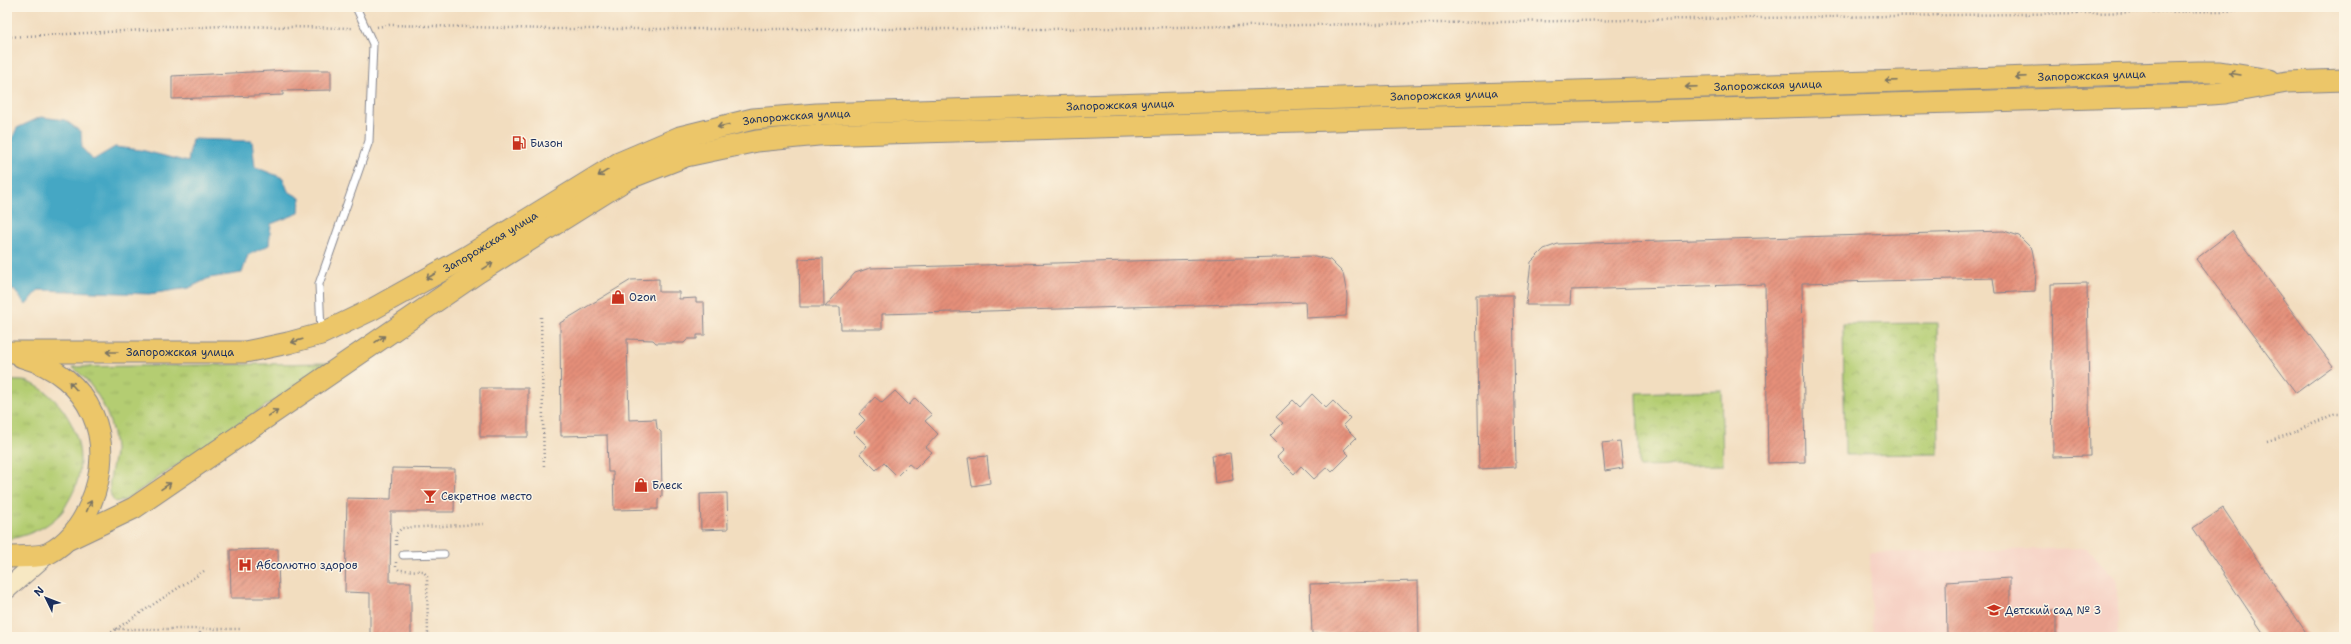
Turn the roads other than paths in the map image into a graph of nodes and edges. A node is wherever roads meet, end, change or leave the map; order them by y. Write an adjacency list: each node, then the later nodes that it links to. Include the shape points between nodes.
1 (356, 7): 4 (lane, via 368,28 373,44 369,141 319,284)
2 (2344, 80): 3 (main road, Запорожская улица)
3 (2287, 82): 4 (main road, Запорожская улица, one-way to 4, via 2220,72 2198,72 825,114 753,119 680,136 619,163 468,256 372,310); 6 (main road, Запорожская улица, one-way to 3, via 134,508 477,273 627,179 686,156 758,141 818,135 2196,95 2225,93)
4 (321, 334): 5 (main road, Запорожская улица, one-way to 5, via 245,352)
5 (7, 353): 6 (main road, one-way to 5, via 87,512 98,486 101,463 100,433 92,410 72,383 42,363)
6 (69, 539): 7 (main road)
7 (48, 553): 10 (main road); 11 (main road)
8 (444, 554): 9 (lane)
9 (403, 555)
10 (7, 557)
11 (7, 589)

